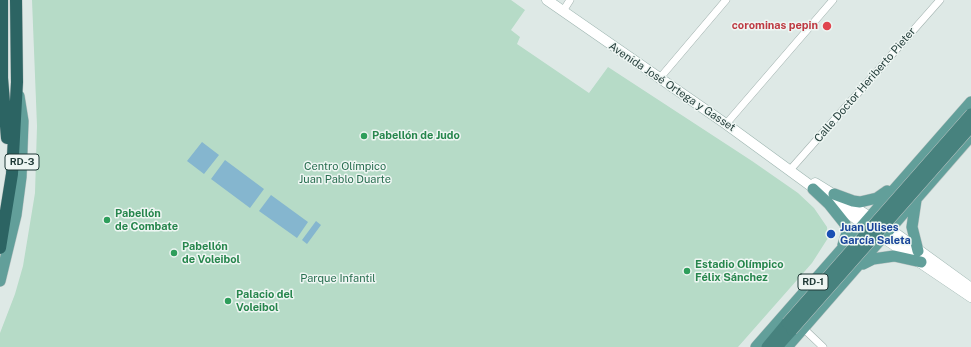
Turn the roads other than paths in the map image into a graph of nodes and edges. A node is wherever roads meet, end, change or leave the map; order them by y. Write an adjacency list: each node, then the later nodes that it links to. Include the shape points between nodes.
1 (2, 0): 9 (highway, RD-3)
2 (16, 0): 12 (highway, RD-3)
3 (547, 0): 8 (main road, Avenida José Ortega y Gasset)
4 (570, 0): 8 (street)
5 (725, 0): 11 (street)
6 (833, 0): 16 (street)
7 (940, 0): 20 (street, Calle Doctor Heriberto Pieter)
8 (563, 12): 11 (main road, Avenida José Ortega y Gasset)
9 (0, 31): 10 (highway, RD-3)
10 (2, 78): 13 (main road, RD-3); 26 (highway, RD-3, via 7,140)
11 (659, 79): 16 (main road, Avenida José Ortega y Gasset)
12 (17, 82): 29 (highway, RD-3, via 12,174); 35 (main road, RD-3, via 23,121 22,176 16,215)
13 (0, 100)
14 (971, 102): 19 (main road, RD-1)
15 (971, 114): 39 (highway, RD-1, bridge)
16 (726, 124): 20 (main road, Avenida José Ortega y Gasset)
17 (971, 127): 39 (highway, RD-1, bridge)
18 (971, 136): 22 (main road, RD-1)
19 (916, 164): 21 (main road, RD-1); 22 (main road, via 914,172 890,201 889,206 892,210 900,211 926,182)
20 (793, 172): 23 (main road, Avenida José Ortega y Gasset); 24 (main road, Avenida José Ortega y Gasset)
21 (908, 174): 24 (main road, via 877,198 869,201 853,201); 27 (main road, RD-1)
22 (934, 178): 25 (main road, RD-1)
23 (814, 189): 27 (main road, Avenida José Ortega y Gasset); 31 (main road, via 845,224 847,233)
24 (834, 194): 27 (main road, Avenida José Ortega y Gasset)
25 (916, 198): 28 (main road, RD-1); 30 (main road, via 912,227)
26 (0, 214)
27 (866, 220): 28 (main road, Avenida José Ortega y Gasset); 31 (main road, RD-1)
28 (887, 234): 30 (main road, Avenida José Ortega y Gasset); 32 (main road, Avenida José Ortega y Gasset); 33 (main road, RD-1)
29 (0, 248)
30 (918, 250): 36 (main road, Avenida José Ortega y Gasset)
31 (840, 251): 34 (main road, RD-1)
32 (921, 262): 33 (main road, via 885,256 866,261); 38 (main road, Avenida José Ortega y Gasset)
33 (851, 273): 37 (main road, RD-1)
34 (819, 275): 37 (main road, via 828,270 850,244 854,241 860,242 864,248 863,253 839,280); 40 (main road, RD-1)
35 (0, 281)
36 (971, 288)
37 (837, 289): 39 (main road, RD-1)
38 (971, 297)
39 (794, 327): 41 (highway, RD-1); 42 (highway, RD-1); 43 (main road, RD-1); 44 (street)
40 (756, 347)
41 (767, 347)
42 (777, 347)
43 (787, 347)
44 (823, 347)

